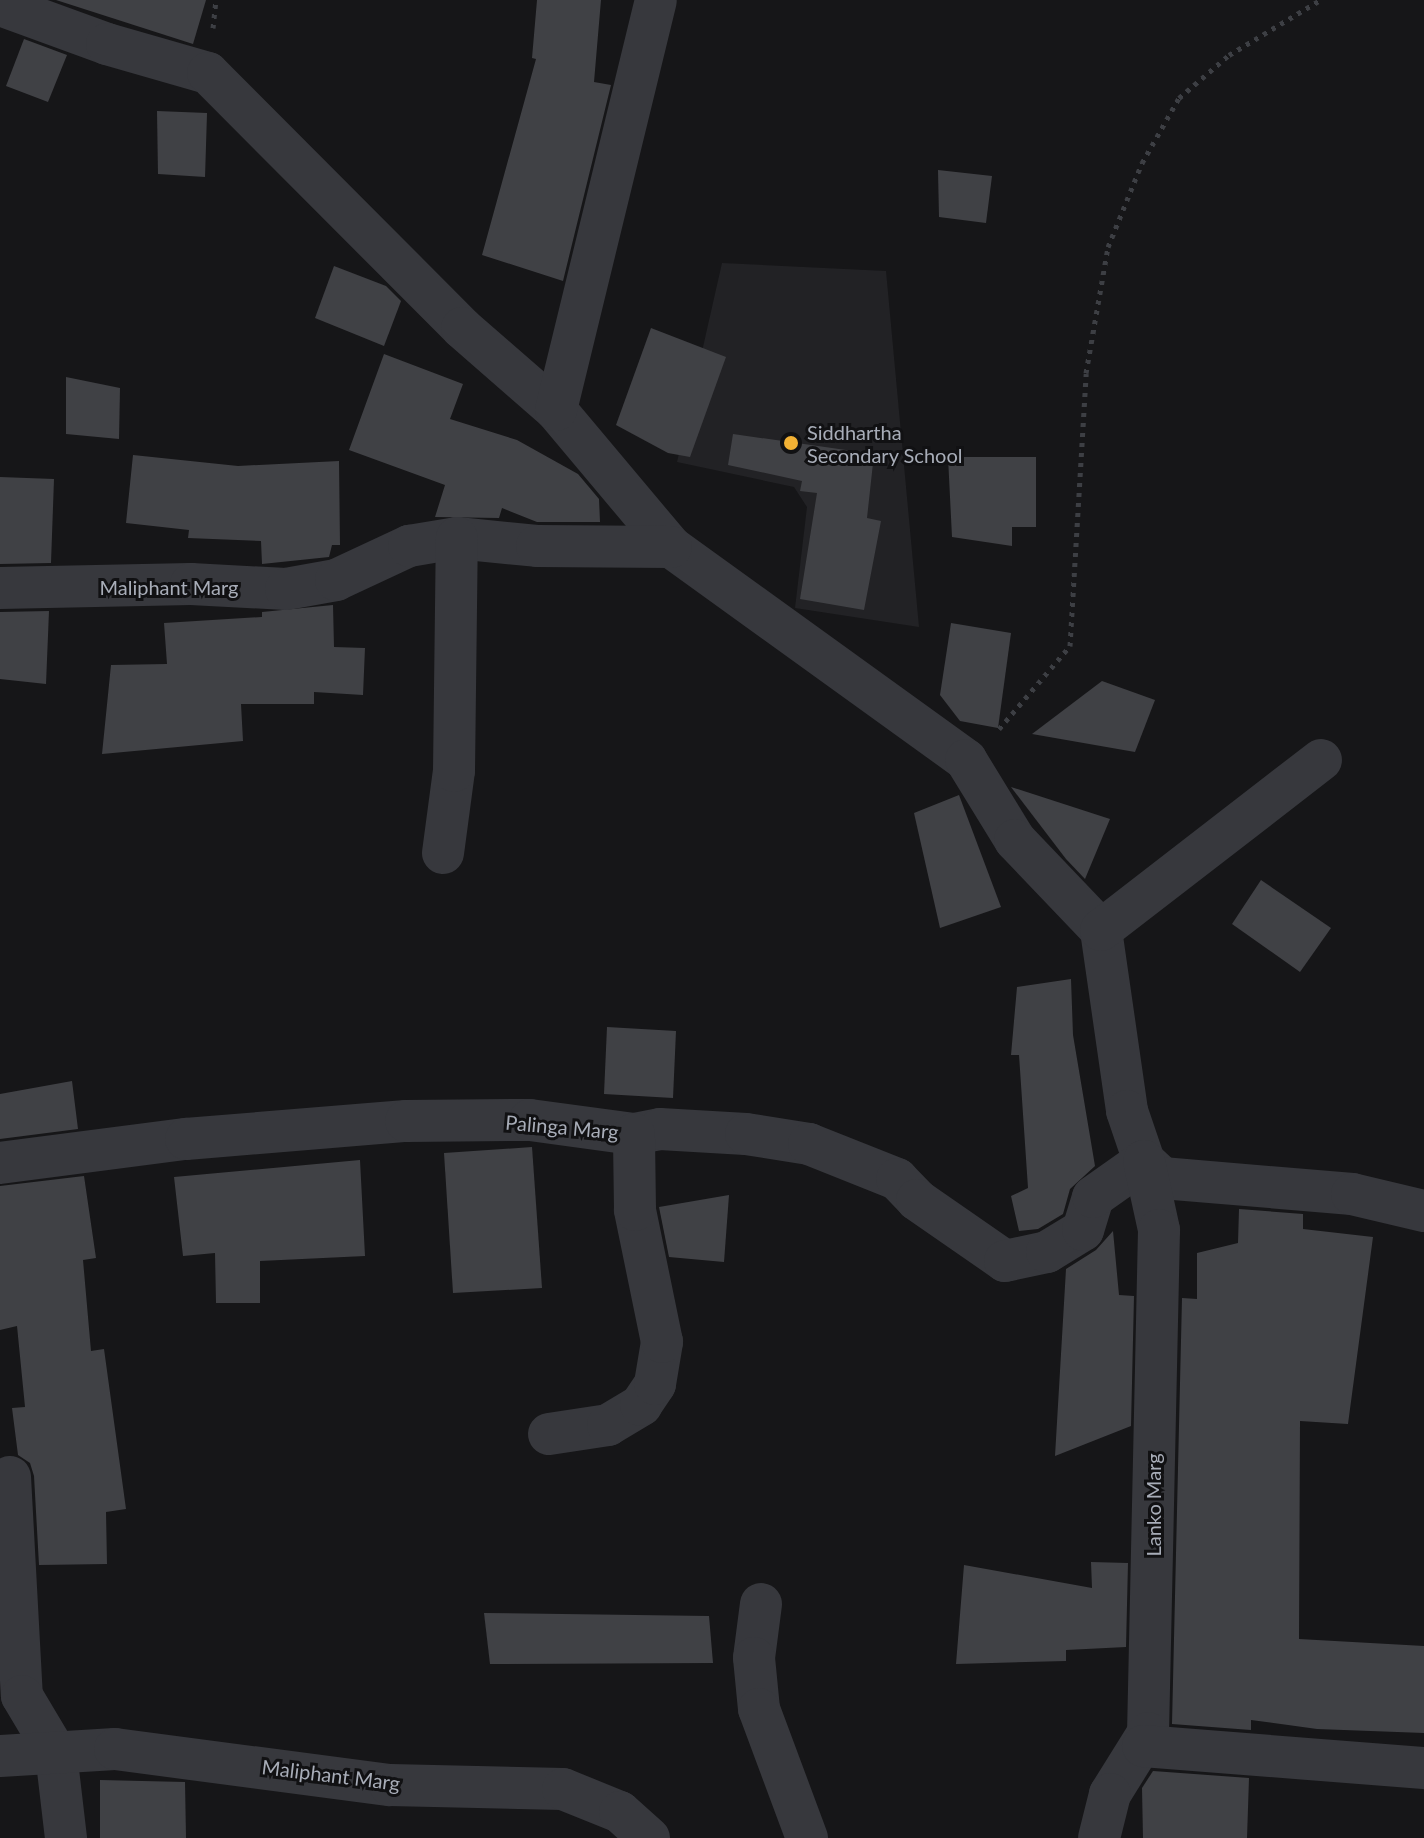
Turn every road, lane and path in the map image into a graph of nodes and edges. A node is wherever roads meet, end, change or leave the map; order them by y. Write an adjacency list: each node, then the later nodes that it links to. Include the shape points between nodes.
1 (1320, 0): 8 (path, via 1229,55 1179,98 1142,163 1108,247 1086,373 1070,646 1023,706)
2 (656, 1): 4 (street)
3 (0, 5): 4 (street, via 208,73 462,328)
4 (556, 410): 6 (street)
5 (457, 538): 6 (street, Maliphant Marg, via 537,546); 7 (street, Maliphant Marg, via 409,546 336,580 286,589 191,584); 10 (street, via 454,771)
6 (671, 547): 8 (street)
7 (0, 588)
8 (966, 760): 11 (street, via 1015,840)
9 (1321, 760): 11 (street)
10 (443, 853)
11 (1101, 930): 13 (street, Lanko Marg, via 1127,1111)
12 (634, 1134): 13 (street, Palinga Marg, via 660,1129 809,1144 897,1179 917,1200 1005,1261 1047,1252 1083,1230 1093,1197); 14 (street, Palinga Marg, via 530,1120 406,1121 186,1139); 16 (street, via 635,1210 662,1342 655,1384 641,1405 608,1425)
13 (1144, 1161): 15 (street, via 1162,1178 1352,1194); 19 (street, Lanko Marg, via 1159,1230 1148,1733)
14 (0, 1163)
15 (1424, 1211)
16 (549, 1434)
17 (10, 1477): 20 (street, via 22,1696)
18 (761, 1604): 25 (street, via 754,1658 759,1709)
19 (1143, 1746): 22 (street); 26 (street, Lanko Marg, via 1110,1794)
20 (56, 1753): 21 (street, Maliphant Marg); 23 (street); 24 (street, Maliphant Marg, via 115,1749 390,1785 563,1789 620,1812)
21 (0, 1756)
22 (1424, 1768)
23 (66, 1838)
24 (649, 1838)
25 (807, 1838)
26 (1099, 1838)

